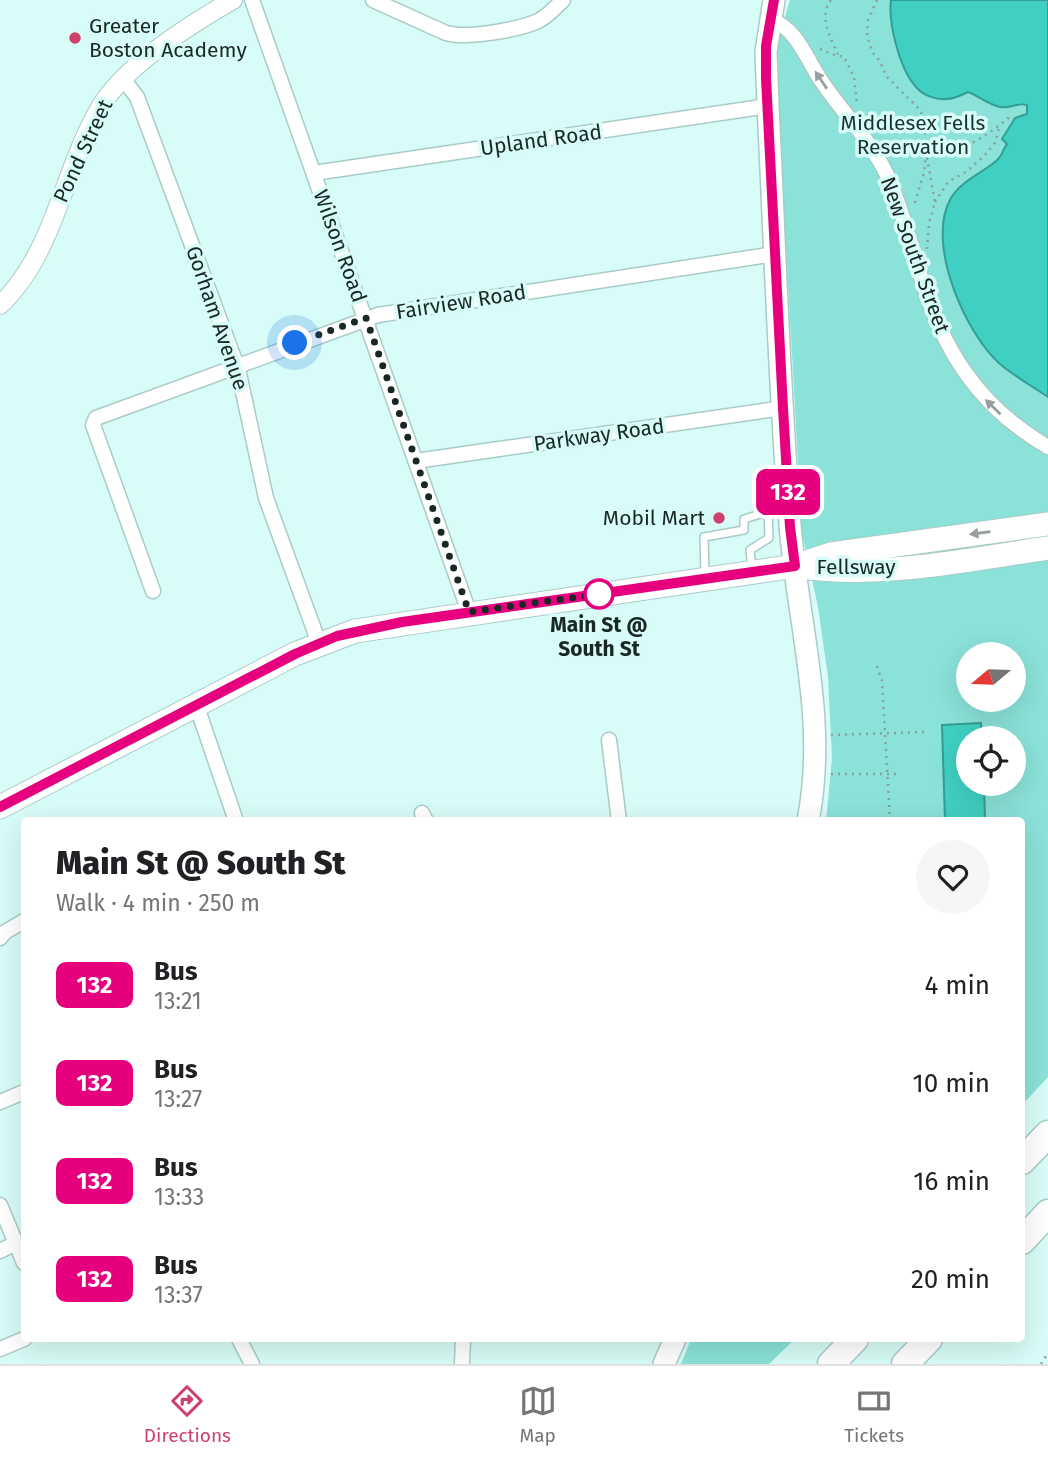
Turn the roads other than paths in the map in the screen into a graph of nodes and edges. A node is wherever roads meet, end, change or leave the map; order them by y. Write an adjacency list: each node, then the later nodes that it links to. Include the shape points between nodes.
1 (233, 0): 6 (street, Pond Street, via 180,33)
2 (252, 0): 8 (street, Wilson Road)
3 (373, 0): 4 (street, via 446,33 463,35 534,23)
4 (563, 0)
5 (772, 10): 7 (main road, via 766,58); 14 (street, New South Street, one-way to 5, via 1018,429 989,403 958,364 935,317 900,207 876,153)
6 (123, 79): 10 (street, Pond Street, via 92,122 27,271); 12 (street, Gorham Avenue, via 137,97)
7 (768, 106): 8 (street, Upland Road); 9 (main road)
8 (314, 173): 11 (street, Wilson Road)
9 (775, 254): 11 (street, Fairview Road); 13 (main road)
10 (0, 305)
11 (366, 318): 12 (street, Fairview Road); 15 (street, Wilson Road)
12 (237, 365): 22 (street, Fairview Road, via 93,420); 24 (street, Gorham Avenue, via 266,498)
13 (783, 408): 15 (street, Parkway Road); 16 (main road)
14 (1048, 447)
15 (416, 461): 23 (street, Wilson Road)
16 (778, 509): 19 (main road); 20 (lane, via 769,538 750,550); 21 (lane, via 744,519 744,530 704,537)
17 (1048, 524): 19 (main road, Fellsway, one-way to 19, via 831,554)
18 (1048, 548): 19 (main road, Fellsway, via 840,572)
19 (795, 566): 20 (main road); 30 (main road, via 813,692 814,765)
20 (752, 572): 21 (main road)
21 (705, 579): 23 (main road)
22 (153, 591)
23 (469, 612): 24 (main road, via 367,628)
24 (319, 643): 25 (main road)
25 (197, 704): 27 (main road); 28 (street)
26 (609, 740): 29 (street)
27 (0, 807)
28 (235, 817)
29 (619, 817)
30 (808, 817)
31 (21, 923): 32 (street)
32 (0, 938)
33 (21, 1093): 34 (street)
34 (0, 1102)
35 (1048, 1134): 36 (highway)
36 (1025, 1158)
37 (0, 1205): 40 (street)
38 (1048, 1213): 39 (highway)
39 (1025, 1238)
40 (16, 1243): 41 (street); 42 (street)
41 (0, 1251)
42 (21, 1254)
43 (21, 1340): 49 (street)
44 (241, 1342): 50 (street)
45 (463, 1342): 51 (street)
46 (674, 1342): 52 (main road)
47 (852, 1342): 53 (highway)
48 (926, 1342): 54 (highway)
49 (0, 1349)
50 (252, 1364)
51 (462, 1364)
52 (664, 1364)
53 (831, 1364)
54 (905, 1364)

